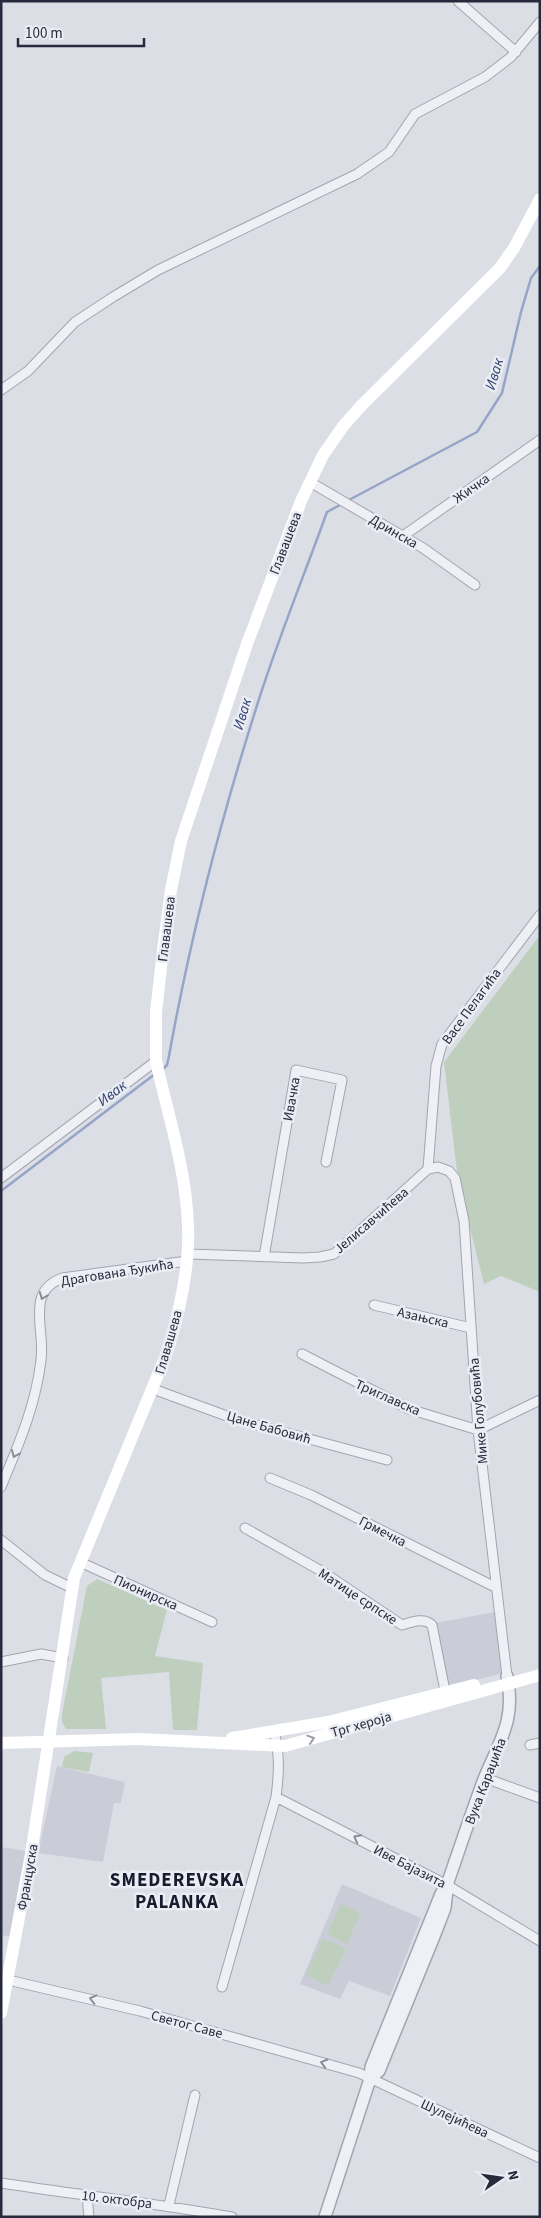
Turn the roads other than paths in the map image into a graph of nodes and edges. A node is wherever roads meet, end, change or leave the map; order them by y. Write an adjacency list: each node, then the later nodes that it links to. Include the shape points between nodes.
1 (458, 1): 3 (street)
2 (540, 22): 3 (street)
3 (516, 52): 5 (street, via 485,77 414,114 389,152 357,174 158,270 113,297 75,322 28,371)
4 (540, 199): 7 (main road, Главашева, via 500,268 362,405 331,442)
5 (1, 390)
6 (540, 440): 8 (street, Жичка)
7 (310, 482): 8 (street, Дринска); 11 (main road, Главашева, via 247,644 181,841 162,950 156,1012)
8 (403, 536): 9 (street, Дринска)
9 (474, 585)
10 (540, 915): 13 (street, Васе Пелагића, via 442,1044 436,1066)
11 (157, 1064): 14 (street); 16 (main road, Главашева, via 184,1184)
12 (326, 1162): 15 (street, Ивачка, via 342,1080 296,1070)
13 (428, 1169): 15 (street, Јелисавчићева, via 334,1254 320,1258); 18 (street, Мике Голубовића, via 438,1167 449,1171 455,1178 464,1222)
14 (1, 1178)
15 (264, 1257): 16 (street, Јелисавчићева)
16 (187, 1258): 20 (main road, Главашева, via 172,1335); 25 (street, Драгована Ђукића, one-way to 25, via 62,1278 49,1285 41,1299 42,1350 36,1393)
17 (374, 1305): 18 (street, Азањска)
18 (471, 1328): 22 (street, Мике Голубовића)
19 (302, 1354): 22 (street, Триглавска, via 409,1410)
20 (153, 1390): 23 (street, Цане Бабовић, via 258,1425); 28 (main road, Главашева)
21 (540, 1400): 22 (street)
22 (478, 1430): 29 (street, Мике Голубовића)
23 (387, 1460)
24 (270, 1478): 29 (street, Грмечка, via 311,1495)
25 (1, 1488)
26 (245, 1528): 37 (street, Матице српске, via 323,1572 402,1625 421,1620 430,1622)
27 (1, 1540): 30 (street, via 45,1575)
28 (80, 1562): 30 (main road, Главашева); 31 (street, Пионирска)
29 (495, 1587): 36 (street, Мике Голубовића)
30 (72, 1588): 32 (main road, Главашева)
31 (212, 1622)
32 (63, 1658): 33 (street, via 41,1654); 39 (main road, Главашева)
33 (1, 1662)
34 (540, 1668): 36 (main road)
35 (540, 1675): 36 (main road)
36 (508, 1679): 37 (main road, Трг хероја); 43 (street, Вука Караџића, via 509,1718)
37 (447, 1697): 38 (main road, Трг хероја); 42 (main road, Трг хероја, one-way to 37, via 304,1742)
38 (274, 1731): 41 (main road, Трг хероја); 42 (street)
39 (50, 1740): 40 (main road, Трг хероја); 41 (main road, Трг хероја); 48 (main road, Француска, via 31,1854)
40 (1, 1742)
41 (210, 1742): 42 (main road, Трг хероја)
42 (278, 1746): 44 (street, via 280,1768)
43 (485, 1778): 45 (street); 46 (street, Вука Караџића)
44 (276, 1797): 46 (street, Иве Бајазита, one-way to 44); 49 (street)
45 (540, 1798)
46 (447, 1885): 47 (street, Иве Бајазита); 51 (street, Вука Караџића, via 371,2067)
47 (540, 1941)
48 (4, 1979): 50 (main road, Француска); 51 (street, Светог Саве, one-way to 48, via 214,2031)
49 (222, 1987)
50 (1, 2012)
51 (370, 2079): 53 (street, Шулејићева); 59 (street, Вука Караџића)
52 (195, 2095): 56 (street)
53 (540, 2158)
54 (1, 2183): 55 (street, 10. октобра)
55 (87, 2196): 56 (street, 10. октобра); 57 (street)
56 (169, 2205): 58 (street, 10. октобра)
57 (89, 2217)
58 (232, 2217)
59 (325, 2217)

